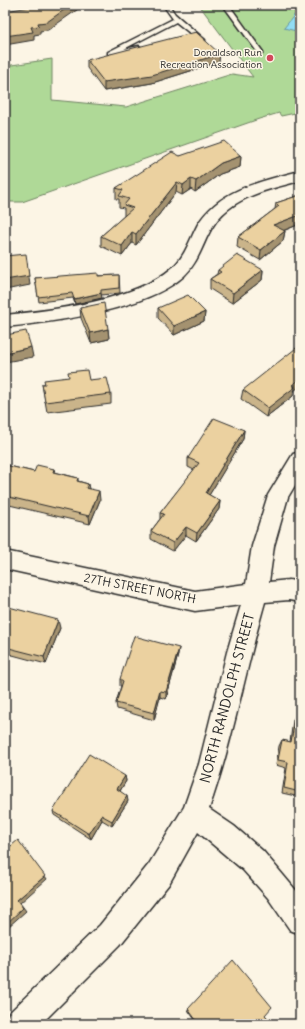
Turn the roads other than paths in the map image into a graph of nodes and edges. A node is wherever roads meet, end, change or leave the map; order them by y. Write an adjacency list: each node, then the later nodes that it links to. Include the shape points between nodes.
1 (166, 5): 3 (lane)
2 (226, 5): 6 (lane)
3 (177, 19): 4 (lane, via 192,35); 5 (lane, via 110,53)
4 (203, 41)
5 (146, 46)
6 (260, 52)
7 (300, 176): 8 (street, via 262,185 225,204 206,224 192,254 168,280 112,302 40,318)
8 (5, 321)
9 (300, 460): 12 (street, NORTH RANDOLPH STREET, via 278,495 263,546)
10 (5, 560): 12 (street, 27TH STREET NORTH, via 195,601)
11 (300, 592): 12 (street, 27TH STREET NORTH, via 289,590)
12 (256, 593): 13 (street, NORTH RANDOLPH STREET, via 212,764)
13 (194, 814): 14 (street, via 219,829 252,858 290,903); 15 (street, NORTH RANDOLPH STREET, via 159,874 110,934)
14 (300, 920)
15 (20, 1024)

